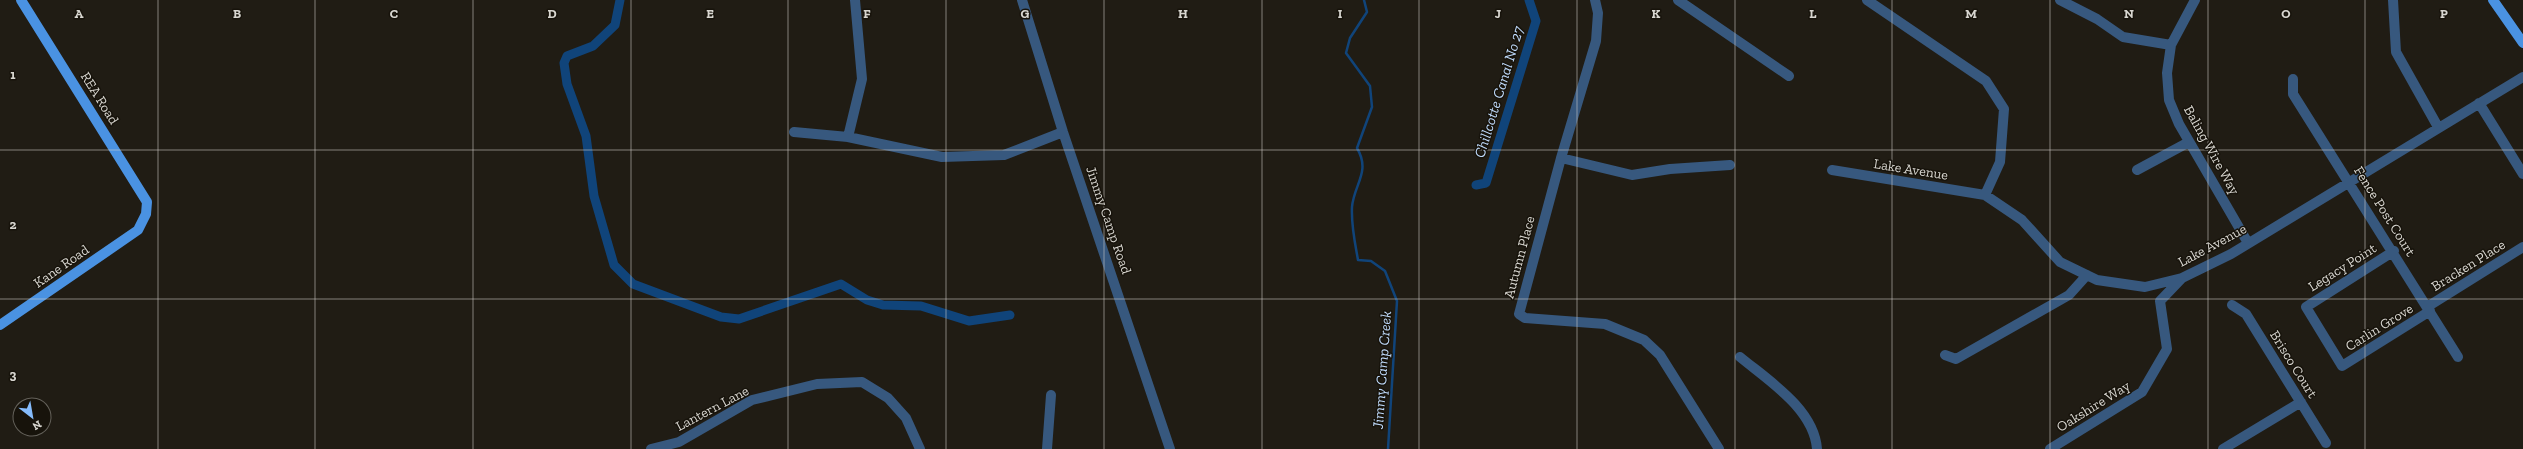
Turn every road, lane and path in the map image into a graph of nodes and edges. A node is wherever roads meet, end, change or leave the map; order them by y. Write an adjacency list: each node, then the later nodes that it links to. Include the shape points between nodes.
1 (21, 0): 29 (main road, REA Road, via 147,202 146,214)
2 (855, 0): 20 (street, via 862,79)
3 (1022, 0): 19 (street, Jimmy Camp Road)
4 (1595, 0): 22 (street, Autumn Place, via 1598,13 1596,41)
5 (1678, 0): 13 (street)
6 (1867, 0): 28 (street, via 1986,81 2004,109 2000,162)
7 (2060, 0): 12 (street, via 2097,19 2123,37)
8 (2195, 0): 12 (street, Baling Wire Way)
9 (2393, 0): 17 (street, via 2396,52)
10 (2493, 0): 11 (main road)
11 (2523, 44)
12 (2171, 45): 21 (street, Baling Wire Way, via 2167,73 2169,100)
13 (1789, 76)
14 (2523, 77): 16 (street, Lake Avenue)
15 (2293, 79): 27 (street, Fence Post Court, via 2293,94)
16 (2479, 103): 17 (street, Lake Avenue); 26 (street)
17 (2438, 127): 27 (street, Lake Avenue)
18 (794, 132): 20 (street)
19 (1063, 132): 20 (street, via 1004,155 942,157); 49 (street, Jimmy Camp Road)
20 (848, 137)
21 (2189, 142): 25 (street); 30 (street, Baling Wire Way)
22 (1561, 158): 23 (street, via 1632,175 1670,169); 50 (street, Autumn Place, via 1519,314 1525,318 1605,324 1644,340 1660,355)
23 (1730, 165)
24 (1832, 170): 28 (street, Lake Avenue)
25 (2137, 170)
26 (2523, 174)
27 (2350, 182): 30 (street, Lake Avenue); 32 (street, Fence Post Court)
28 (1985, 195): 33 (street, Lake Avenue, via 2022,220 2060,262)
29 (138, 230): 37 (main road, Kane Road)
30 (2248, 243): 34 (street, Lake Avenue)
31 (2523, 247): 36 (street, Bracken Place)
32 (2394, 251): 36 (street, Fence Post Court); 41 (street, Legacy Point, via 2306,307)
33 (2087, 275): 34 (street, Lake Avenue, via 2097,280 2145,286); 38 (street, via 2068,295 1956,359)
34 (2182, 278): 52 (street, Oakshire Way, via 2160,301 2167,349 2142,392)
35 (2232, 305): 43 (street, Brisco Court, via 2246,314)
36 (2429, 309): 40 (street, Fence Post Court); 41 (street, Carlin Grove)
37 (0, 325)
38 (1945, 355)
39 (1740, 357): 51 (street, via 1794,402 1816,437)
40 (2458, 357)
41 (2342, 366)
42 (1051, 395): 48 (street)
43 (2301, 402): 44 (street, Brisco Court); 53 (street)
44 (2326, 443)
45 (663, 448): 46 (street, Lantern Lane); 47 (street, Lantern Lane, via 679,442 752,400 817,384 862,382 888,398 906,418)
46 (651, 449)
47 (920, 449)
48 (1047, 449)
49 (1170, 449)
50 (1719, 449)
51 (1817, 449)
52 (2050, 449)
53 (2223, 449)

